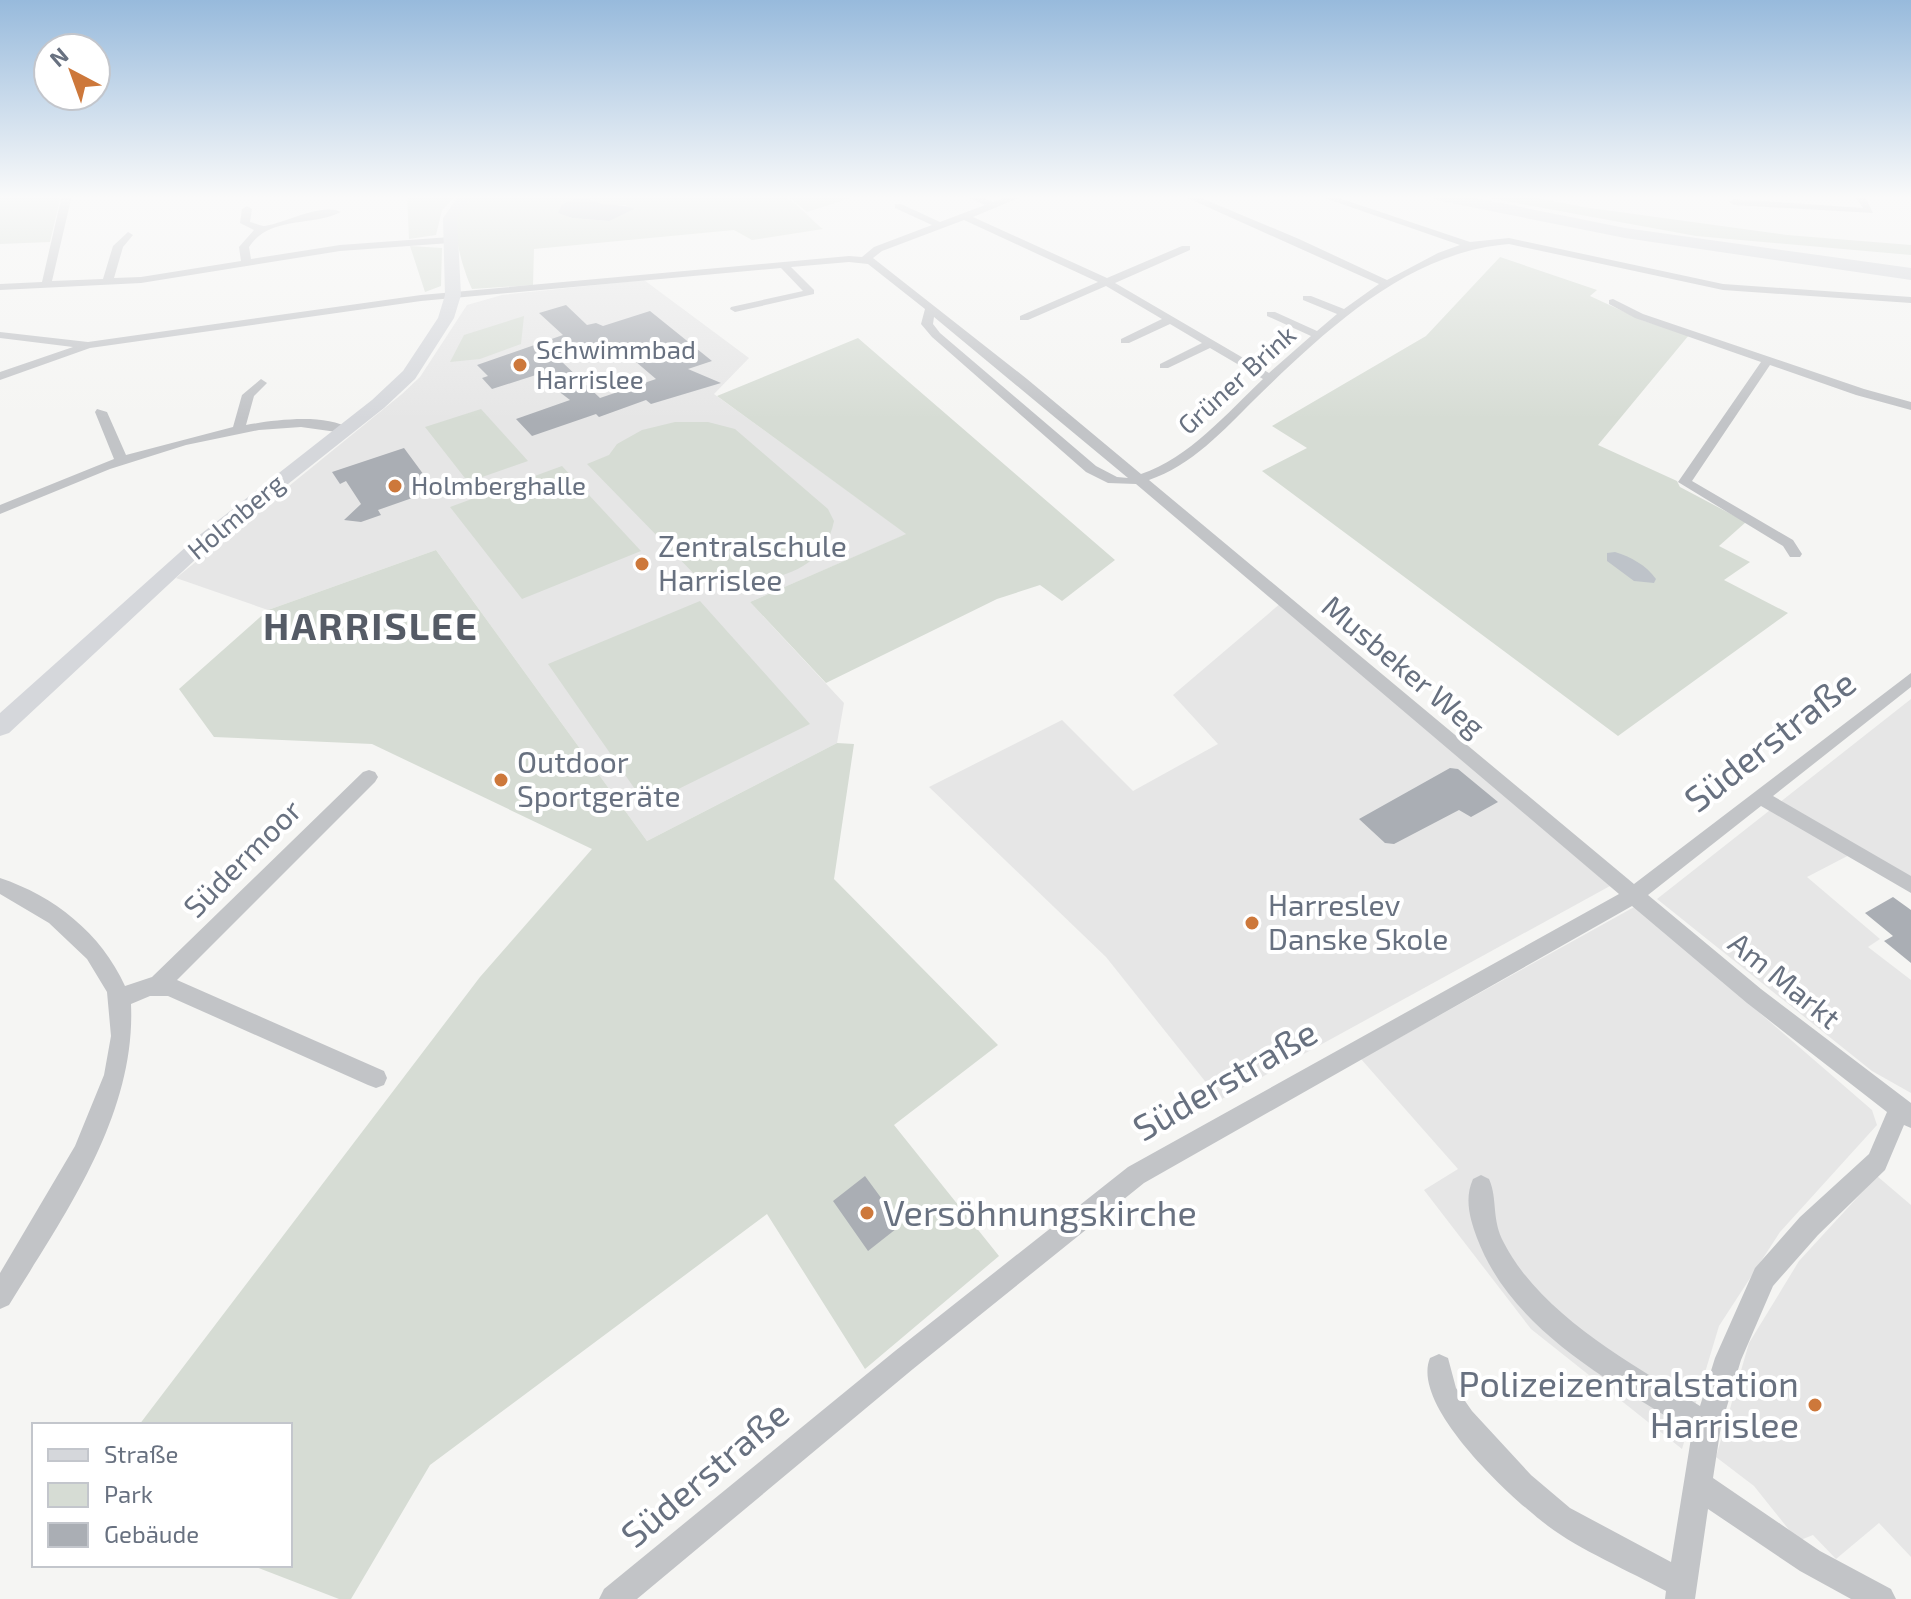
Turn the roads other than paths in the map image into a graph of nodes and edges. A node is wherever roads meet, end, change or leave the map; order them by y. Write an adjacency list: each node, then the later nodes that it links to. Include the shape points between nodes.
1 (50, 270): 16 (street)
2 (111, 270): 13 (street)
3 (200, 270): 13 (street)
4 (452, 270): 18 (street)
5 (743, 270): 18 (street)
6 (788, 270): 23 (street, via 810,292)
7 (880, 270): 22 (street, Musbeker Weg)
8 (1079, 270): 14 (street)
9 (1138, 270): 14 (street)
10 (1357, 270): 15 (street)
11 (1413, 270): 15 (street, Grüner Brink)
12 (1642, 270): 20 (street, Grüner Brink, via 1723,287)
13 (107, 283): 16 (street)
14 (1108, 283): 26 (street); 27 (street)
15 (1385, 283): 25 (street, Grüner Brink)
16 (46, 286): 17 (street)
17 (0, 287)
18 (453, 295): 32 (street); 40 (street, Holmberg, via 441,328 409,375)
19 (1307, 298): 25 (street, Grüner Brink)
20 (1911, 300)
21 (1613, 302): 33 (street, via 1639,316)
22 (931, 308): 43 (street, Musbeker Weg); 43 (street, via 927,324 936,335 1091,469 1107,479)
23 (735, 309)
24 (1271, 314): 29 (street, Grüner Brink)
25 (1347, 314): 29 (street, Grüner Brink)
26 (1024, 318)
27 (1170, 320): 30 (street); 31 (street)
28 (0, 335): 32 (street)
29 (1320, 336): 36 (street, Grüner Brink)
30 (1125, 341)
31 (1211, 343): 34 (street); 36 (street)
32 (88, 345): 35 (street)
33 (1768, 360): 38 (street); 45 (street, via 1685,482 1788,543)
34 (1164, 366)
35 (0, 376)
36 (1270, 378): 43 (street, Grüner Brink, via 1216,431)
37 (261, 383): 41 (street, via 248,395)
38 (1911, 406)
39 (101, 412): 42 (street)
40 (344, 429): 41 (street, via 295,423); 47 (street, Holmberg, via 204,541)
41 (238, 431): 42 (street)
42 (122, 461): 44 (street)
43 (1140, 480): 52 (street, Musbeker Weg)
44 (4, 504)
45 (1795, 554)
46 (1911, 679): 49 (street, Süderstraße)
47 (0, 727)
48 (369, 777): 53 (street, Südermoor)
49 (1760, 797): 50 (street); 52 (street, Süderstraße)
50 (1911, 885)
51 (0, 886): 54 (street, via 32,901 87,942)
52 (1634, 895): 56 (street, Am Markt); 63 (street, Süderstraße, via 1136,1175)
53 (158, 985): 54 (street, Südermoor, via 141,987); 55 (street)
54 (120, 999): 58 (street, via 121,1060 99,1120)
55 (376, 1078)
56 (1905, 1114): 60 (street, via 1877,1162 1764,1277 1728,1358)
57 (1481, 1187): 60 (street, via 1481,1216 1494,1251 1546,1314 1610,1365)
58 (0, 1296)
59 (1439, 1367): 62 (street, via 1444,1393 1462,1421 1521,1485 1560,1518)
60 (1707, 1426): 61 (street)
61 (1698, 1485): 62 (street); 64 (street, via 1810,1561)
62 (1681, 1592)
63 (614, 1599)
64 (1881, 1599)

